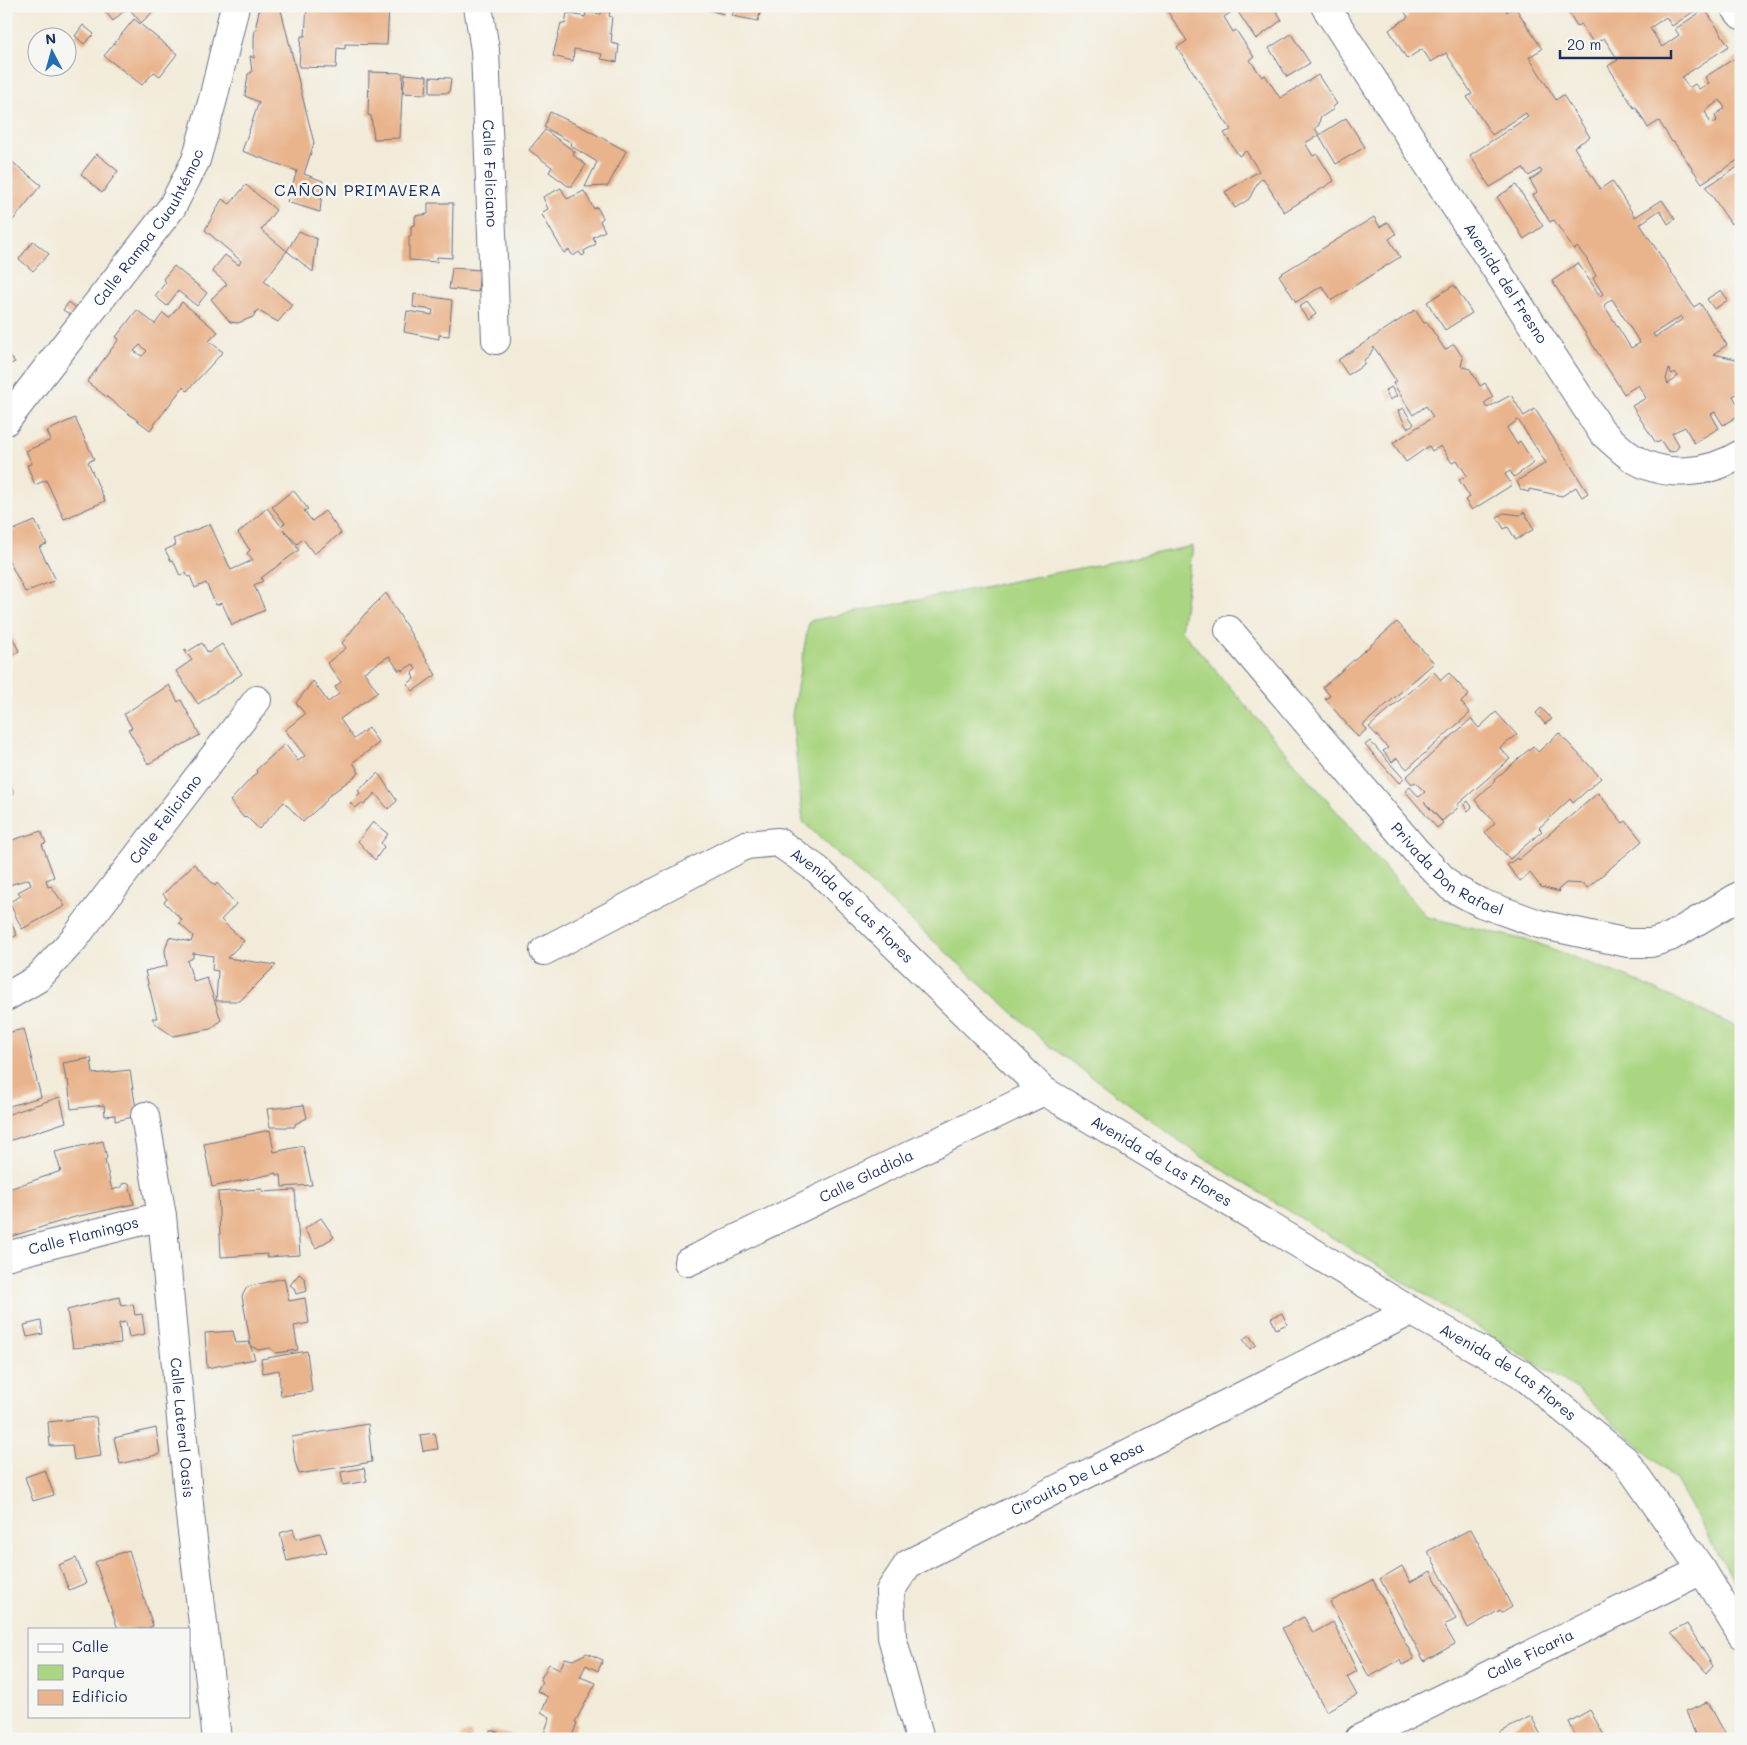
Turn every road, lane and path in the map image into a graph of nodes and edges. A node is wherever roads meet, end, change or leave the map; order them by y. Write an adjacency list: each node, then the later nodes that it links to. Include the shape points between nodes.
1 (235, 6): 7 (street, Calle Rampa Cuauhtémoc, via 196,160 172,207)
2 (478, 6): 6 (street, Calle Feliciano, via 485,50)
3 (1325, 6): 8 (street, Avenida del Fresno, via 1602,432 1631,457 1656,469 1691,472 1729,461)
4 (1734, 6): 5 (street)
5 (1741, 15)
6 (496, 340)
7 (6, 421)
8 (1741, 454)
9 (1229, 630): 11 (street, Privada Don Rafael, via 1416,851 1451,887 1481,903 1539,924 1628,943 1651,943 1670,937)
10 (257, 700): 13 (street, Calle Feliciano, via 74,939 37,979)
11 (1741, 895)
12 (544, 951): 14 (street, Avenida de Las Flores, via 746,845 778,842 818,870)
13 (6, 997)
14 (1044, 1091): 18 (street, Calle Gladiola); 19 (street, Avenida de Las Flores)
15 (145, 1116): 16 (street, Calle Lateral Oasis)
16 (162, 1216): 17 (street, Calle Flamingos); 22 (street, Calle Lateral Oasis, via 190,1515)
17 (6, 1256)
18 (688, 1262)
19 (1411, 1311): 20 (street, Avenida de Las Flores, via 1520,1373 1625,1460); 23 (street, Circuito De La Rosa, via 908,1564 890,1591 892,1637)
20 (1702, 1570): 21 (street, Avenida de Las Flores); 24 (street, Calle Ficaria)
21 (1741, 1634)
22 (217, 1739)
23 (920, 1739)
24 (1359, 1739)

